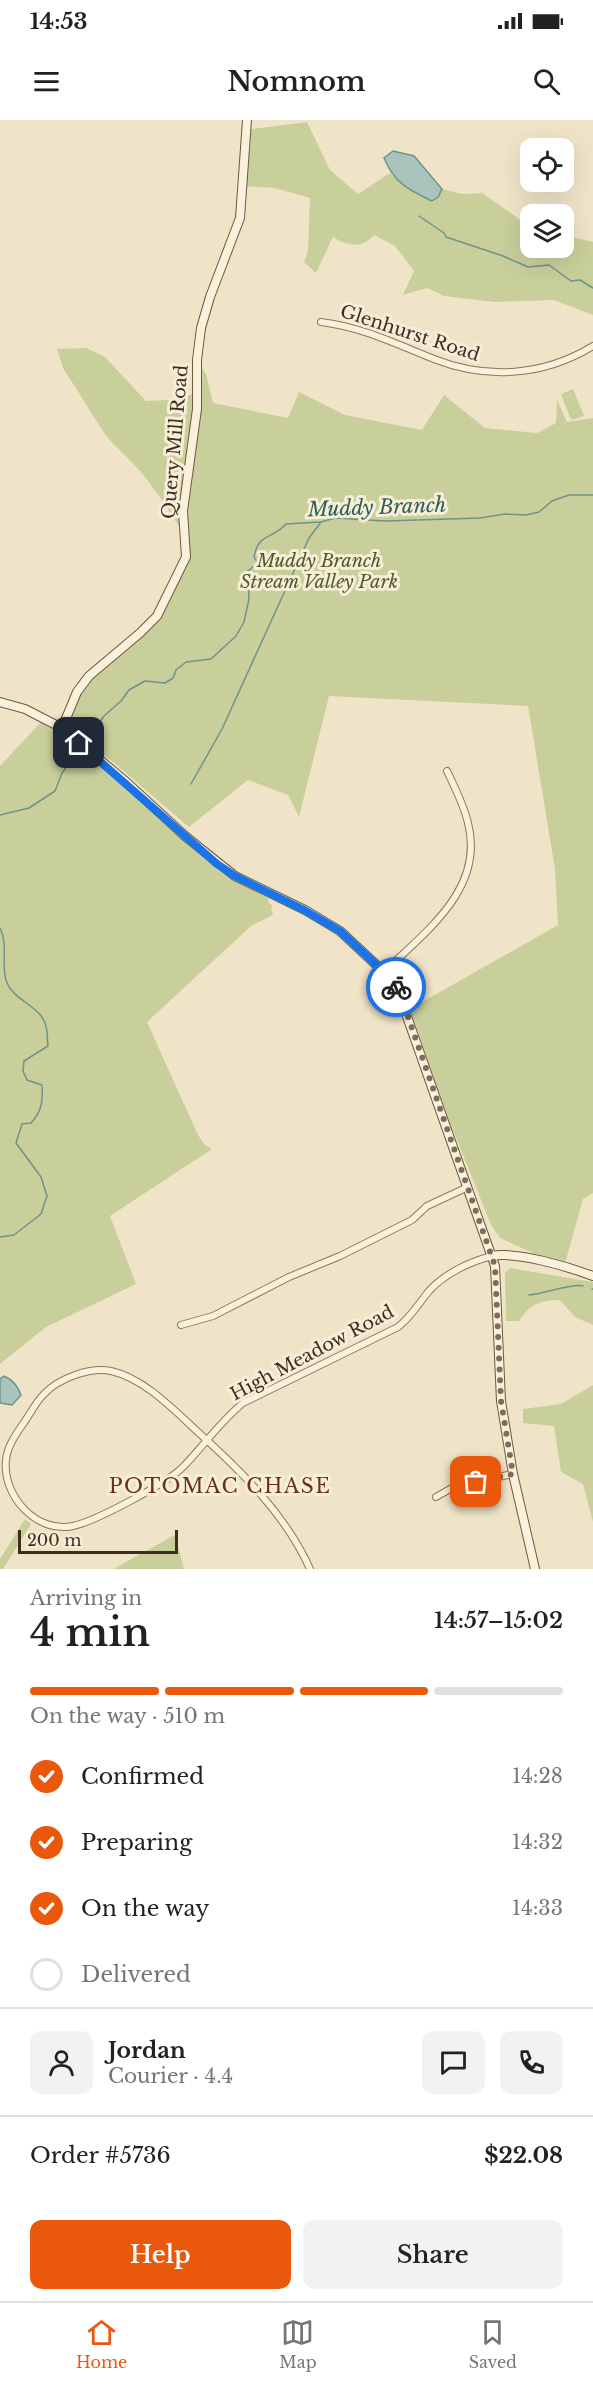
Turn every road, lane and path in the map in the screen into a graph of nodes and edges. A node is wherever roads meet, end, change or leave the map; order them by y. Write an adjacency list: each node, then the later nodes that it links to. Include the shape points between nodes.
1 (247, 120): 5 (street, Query Mill Road, via 240,218 201,328 197,410 183,511 186,557 157,616 89,676 77,692)
2 (321, 322): 3 (street, Glenhurst Road, via 379,335 459,368 491,373 537,369)
3 (593, 346)
4 (0, 702): 5 (street, via 26,709)
5 (62, 728): 7 (street, via 217,864 331,924)
6 (447, 771): 7 (street, via 469,825 472,850 466,878 442,916)
7 (384, 972): 8 (street, via 398,990)
8 (468, 1187): 9 (street); 11 (street, via 340,1256 288,1277 213,1316)
9 (492, 1256): 10 (street, via 507,1254); 12 (street, High Meadow Road, via 442,1279 398,1327 243,1403); 13 (street, via 501,1401)
10 (593, 1276)
11 (182, 1325)
12 (207, 1440): 12 (street, High Meadow Road, via 183,1468 163,1483 74,1526 53,1528 33,1517 11,1492 7,1476 9,1449 44,1394 71,1377 94,1371 125,1376); 15 (street, via 273,1509)
13 (513, 1474): 14 (street, via 457,1485); 16 (street)
14 (436, 1497)
15 (310, 1569)
16 (535, 1569)

